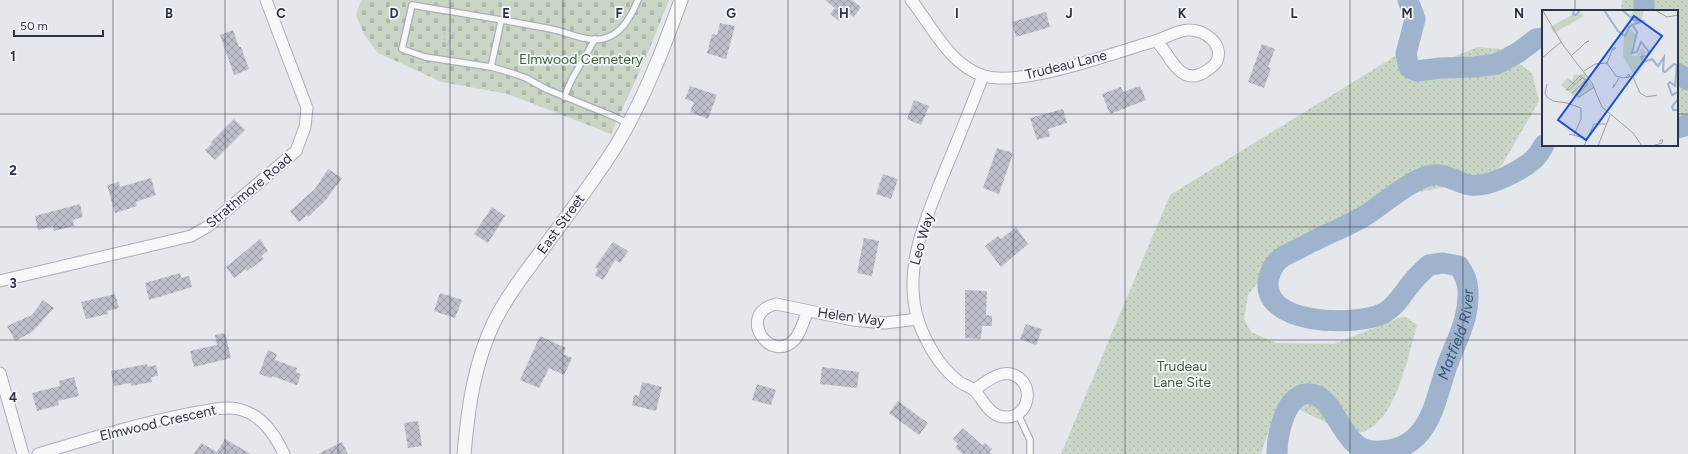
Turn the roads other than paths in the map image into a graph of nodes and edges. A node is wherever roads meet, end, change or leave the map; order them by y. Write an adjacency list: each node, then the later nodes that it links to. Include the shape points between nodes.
1 (266, 0): 12 (street, Strathmore Road, via 307,108 305,127 296,151 207,227 190,236)
2 (638, 0): 6 (lane, via 632,16 624,25 609,36)
3 (681, 0): 11 (street, East Street, via 647,86)
4 (911, 0): 9 (street, Trudeau Lane, via 946,48 970,69)
5 (501, 21): 6 (lane); 8 (lane); 8 (lane, via 412,5 402,49 425,57)
6 (595, 39): 10 (lane)
7 (1156, 41): 7 (street, Trudeau Lane, via 1183,31 1202,32 1216,44 1217,60 1202,74 1189,75 1179,71); 9 (street, Trudeau Lane, via 1042,73 1010,77)
8 (491, 67): 10 (lane, via 526,78)
9 (983, 76): 14 (street, Leo Way, via 918,243 913,272)
10 (564, 97): 11 (lane)
11 (628, 124): 21 (street, East Street, via 598,173 519,282 494,322 472,387)
12 (0, 281)
13 (808, 310): 13 (street, Helen Way, via 795,339 785,345 768,343 758,331 759,316 771,305 781,304); 14 (street, Helen Way, via 872,322)
14 (918, 319): 16 (street, Leo Way, via 929,344 946,370 958,382)
15 (0, 373): 18 (street)
16 (974, 390): 17 (street, Leo Way, via 996,415 1007,418); 17 (street, via 1001,374 1014,375 1024,383 1028,394 1026,405)
17 (1018, 414): 22 (lane, via 1030,440)
18 (23, 454)
19 (38, 454): 20 (street, Elmwood Crescent, via 143,424 225,408 247,412 264,423)
20 (284, 454)
21 (464, 454)
22 (1030, 454)

